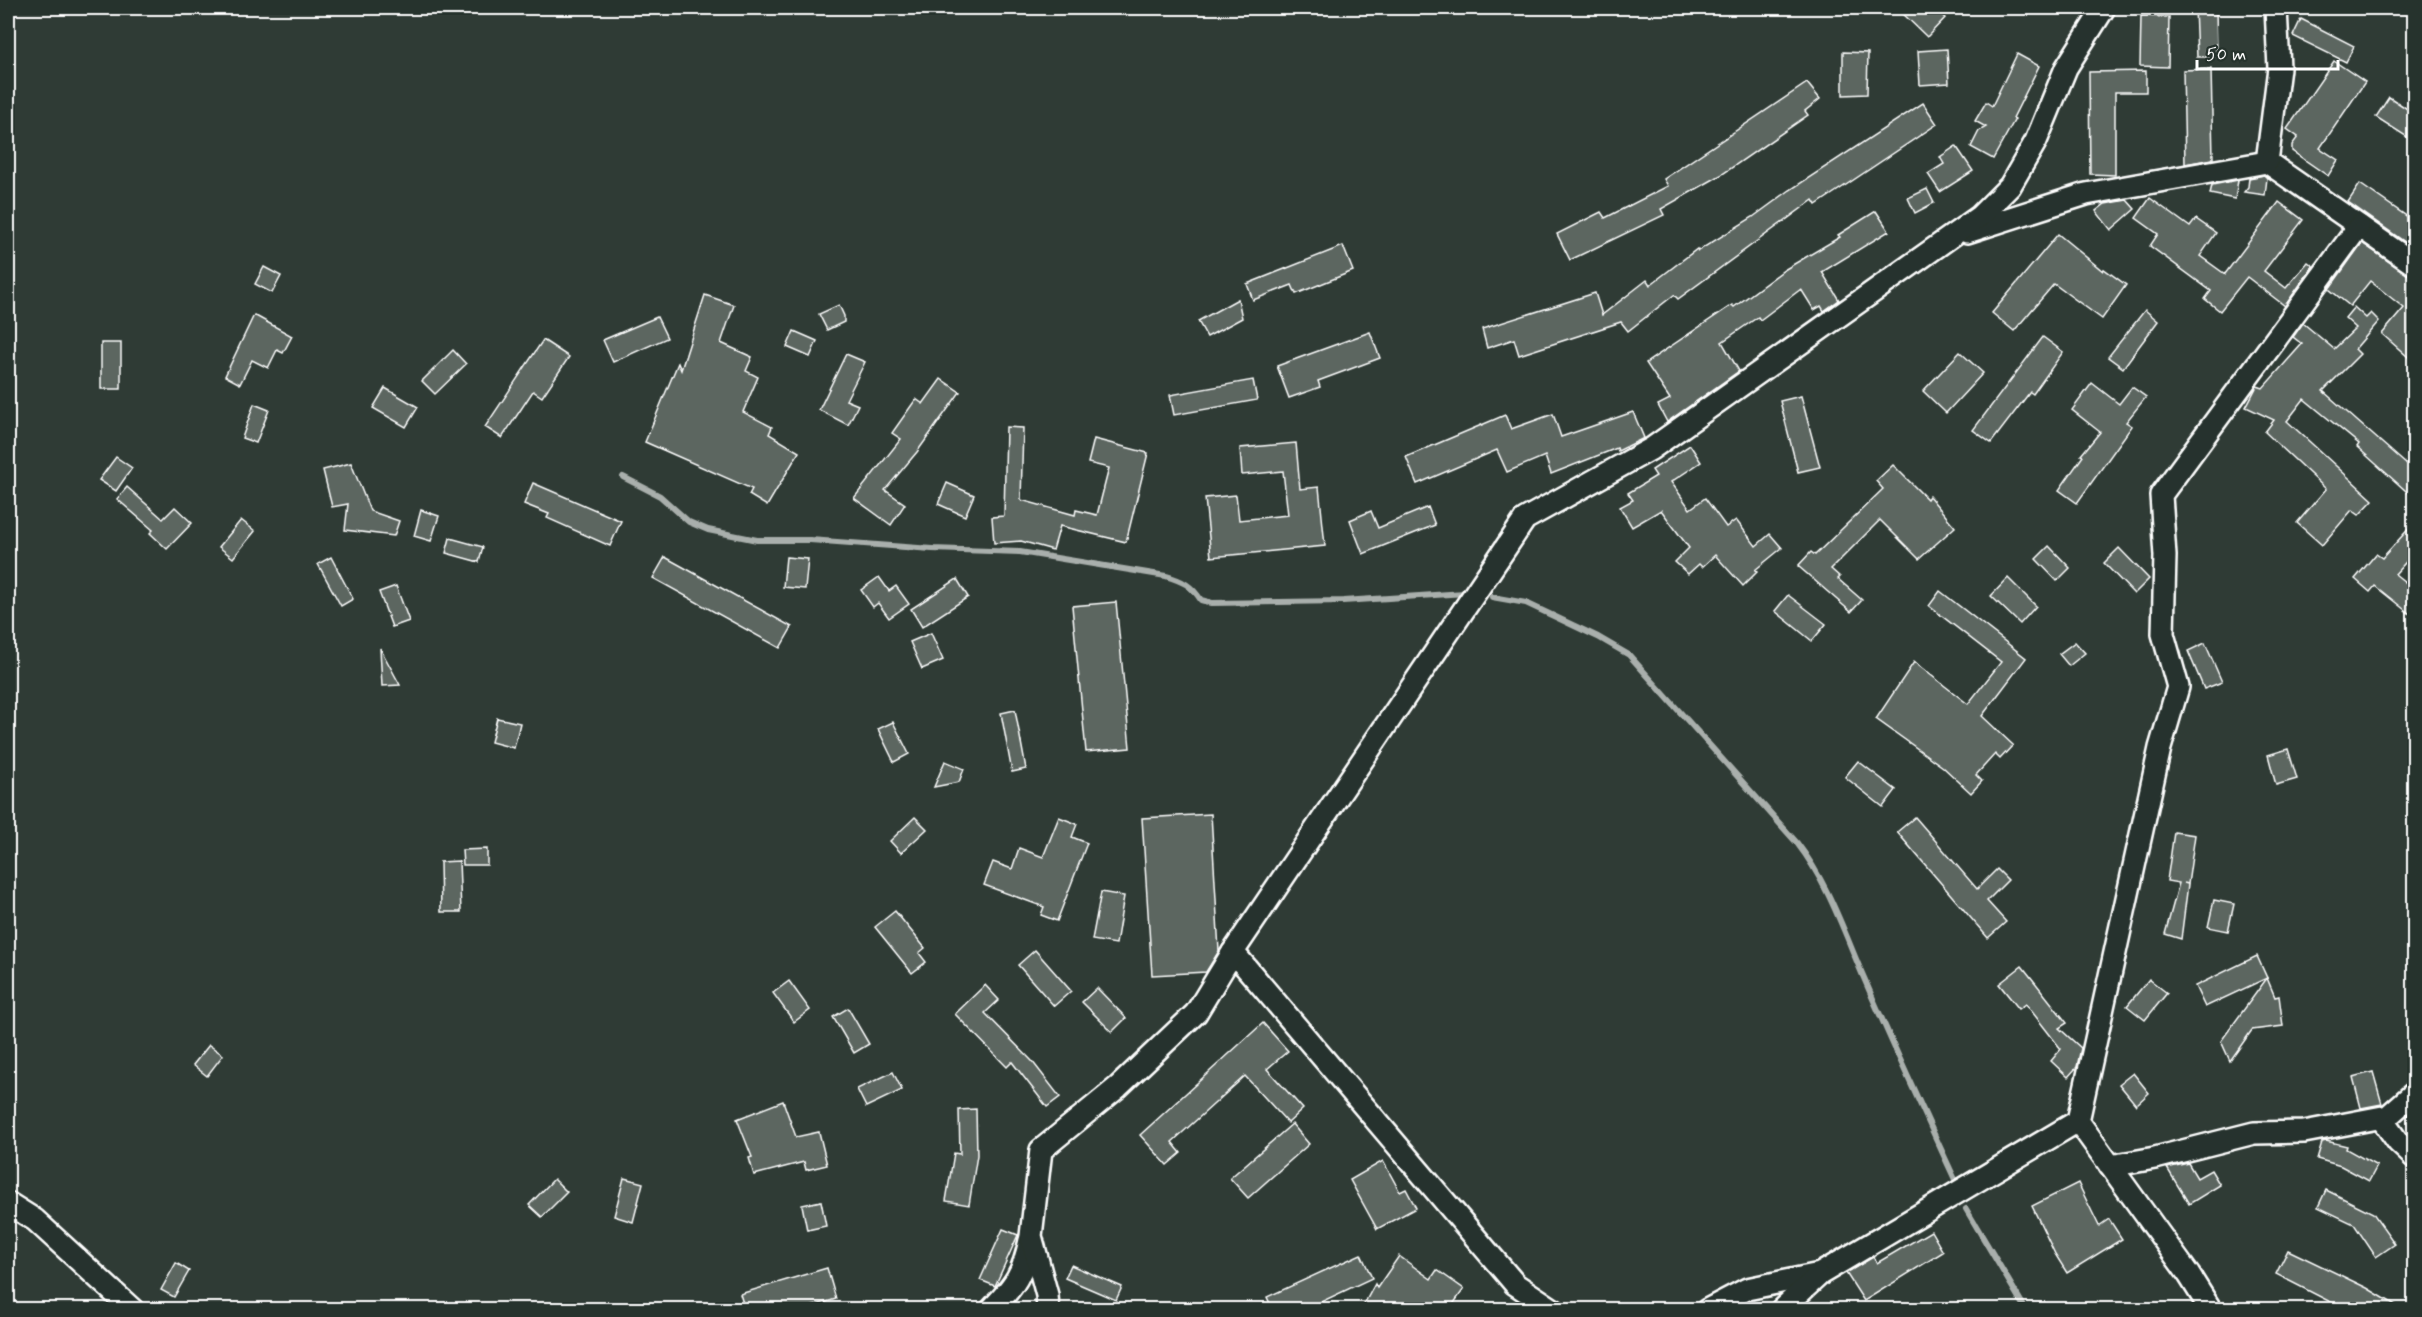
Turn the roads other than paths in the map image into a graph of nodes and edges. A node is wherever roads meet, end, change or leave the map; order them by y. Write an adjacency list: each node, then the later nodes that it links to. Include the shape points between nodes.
1 (2104, 8): 5 (street, via 2066,68 2036,141 2010,186 1980,216)
2 (2276, 8): 3 (street, via 2279,68)
3 (2267, 162): 4 (street); 5 (street, via 2086,194)
4 (2359, 226): 6 (street); 10 (street, via 2161,495 2165,556 2163,634 2178,687 2160,748)
5 (1950, 237): 7 (street, via 1651,449 1525,519)
6 (2415, 264)
7 (1233, 952): 14 (street, via 1196,1013 1118,1087 1041,1150); 19 (street, via 1515,1284)
8 (2415, 1093): 9 (street)
9 (2381, 1118): 11 (street); 12 (street, via 2304,1132 2254,1133)
10 (2078, 1121): 12 (street); 15 (street)
11 (2415, 1157)
12 (2110, 1166): 22 (street)
13 (8, 1203): 16 (street, via 36,1220)
14 (1031, 1236): 17 (street, via 1025,1265); 18 (street)
15 (1821, 1274): 20 (street, via 1747,1289); 21 (street)
16 (133, 1310)
17 (991, 1310)
18 (1048, 1310)
19 (1554, 1310)
20 (1707, 1310)
21 (1781, 1310)
22 (2211, 1310)

